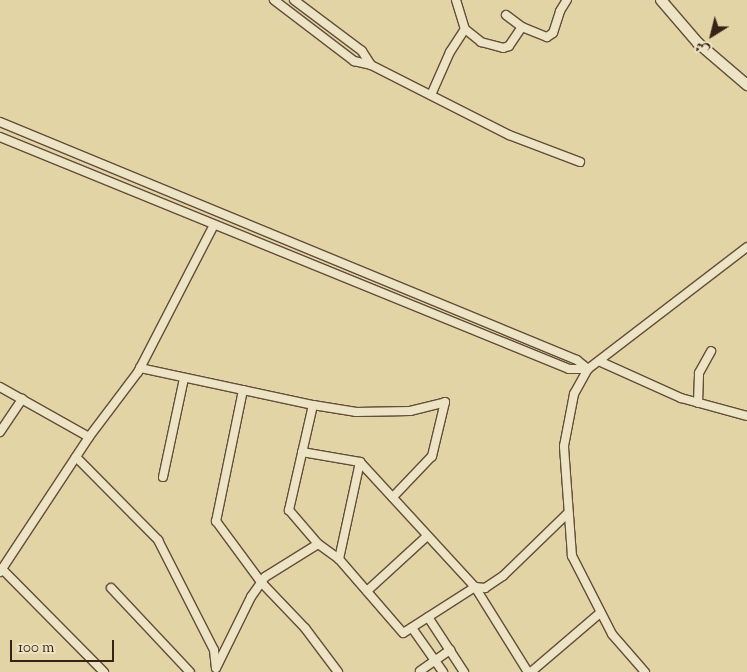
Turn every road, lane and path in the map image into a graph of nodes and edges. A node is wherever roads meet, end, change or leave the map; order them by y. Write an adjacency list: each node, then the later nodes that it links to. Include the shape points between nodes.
1 (274, 0): 9 (street, via 354,61)
2 (294, 0): 9 (street, via 362,51)
3 (456, 0): 8 (street)
4 (567, 0): 7 (street, via 550,36)
5 (661, 0): 10 (street, via 698,43)
6 (506, 15): 7 (street)
7 (522, 27): 8 (street, via 513,41 503,48 480,42)
8 (465, 29): 11 (street, via 450,52)
9 (371, 65): 11 (street)
10 (747, 85)
11 (431, 96): 14 (street, via 509,135)
12 (0, 122): 20 (street, via 578,360)
13 (0, 137): 15 (street)
14 (580, 162)
15 (214, 225): 19 (street); 20 (street, via 569,369)
16 (747, 247): 18 (street)
17 (710, 351): 25 (street, via 699,373)
18 (601, 362): 20 (street); 25 (street)
19 (140, 368): 21 (street); 29 (street)
20 (588, 369): 35 (street, via 574,394 564,446)
21 (184, 378): 23 (street); 33 (street)
22 (0, 387): 24 (street)
23 (243, 390): 26 (street); 40 (street, via 216,522)
24 (22, 400): 28 (street); 29 (street)
25 (698, 403): 27 (street)
26 (312, 405): 30 (street); 34 (street, via 356,412 410,411 445,402 432,456)
27 (747, 416)
28 (0, 432)
29 (89, 437): 31 (street)
30 (302, 452): 32 (street); 37 (street, via 289,510)
31 (76, 458): 39 (street); 49 (street, via 158,540 214,650)
32 (360, 462): 34 (street); 38 (street)
33 (163, 477)
34 (393, 497): 36 (street)
35 (568, 513): 41 (street, via 503,576 485,588); 44 (street, via 572,556)
36 (426, 537): 41 (street); 43 (street)
37 (318, 544): 38 (street); 40 (street)
38 (339, 559): 43 (street)
39 (1, 570): 52 (street)
40 (262, 582): 49 (street); 54 (street, via 305,628)
41 (475, 587): 45 (street); 51 (street)
42 (111, 588): 53 (street)
43 (366, 591): 46 (street, via 403,633)
44 (600, 613): 51 (street); 57 (street, via 628,657)
45 (428, 617): 46 (street); 47 (street)
46 (412, 628): 48 (street)
47 (450, 650): 48 (street); 56 (street)
48 (436, 661): 50 (street); 55 (street)
49 (216, 670)
50 (420, 671)
51 (525, 671)
52 (104, 672)
53 (190, 672)
54 (338, 672)
55 (443, 672)
56 (464, 672)
57 (644, 672)

